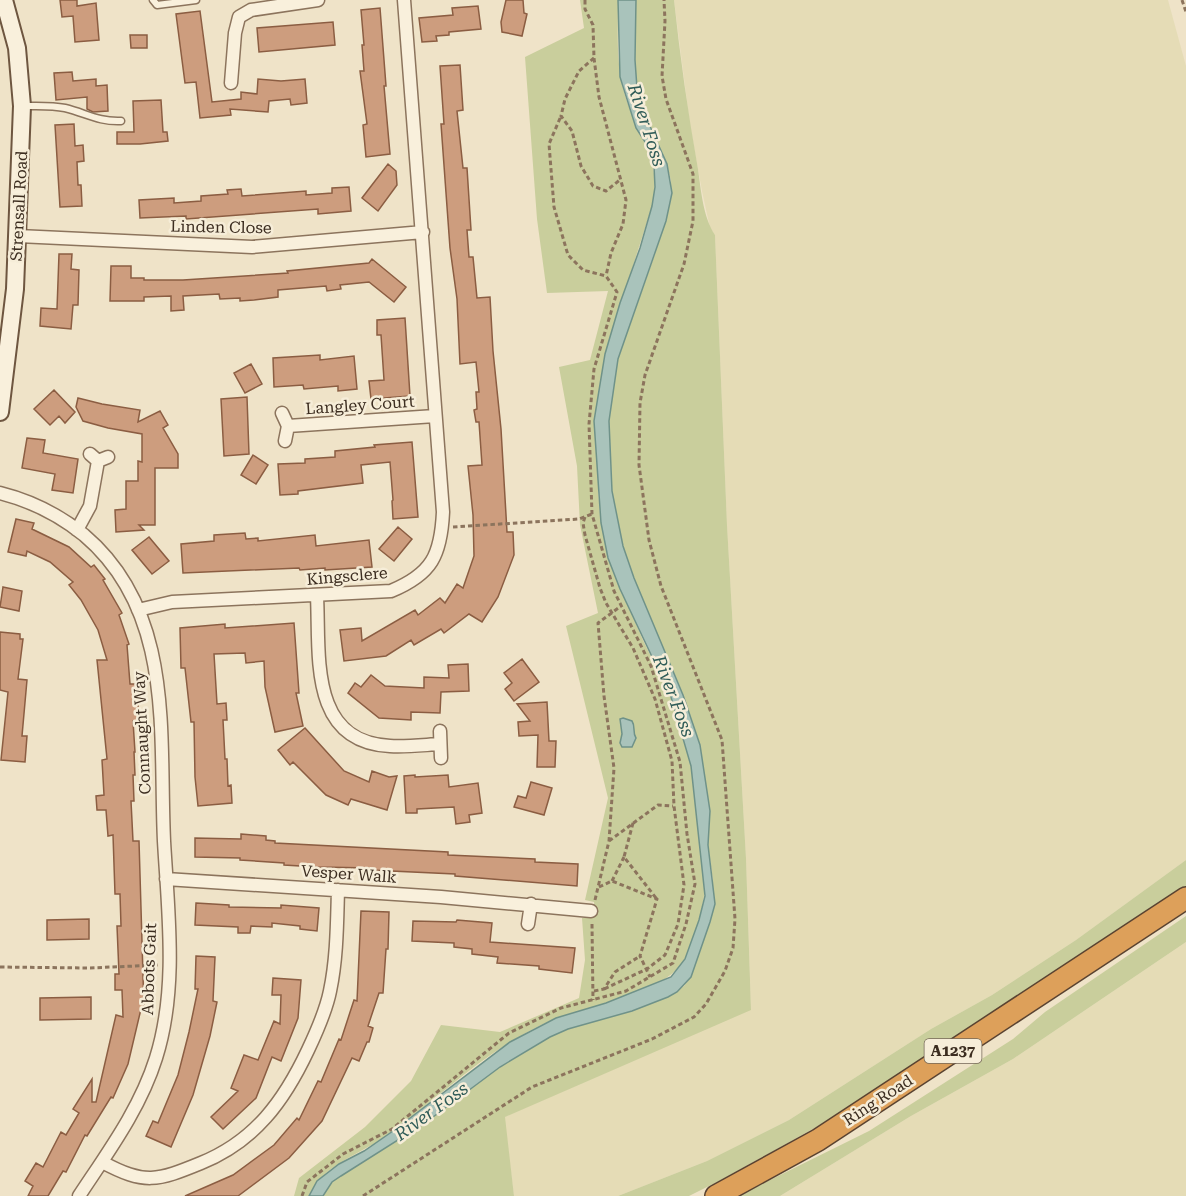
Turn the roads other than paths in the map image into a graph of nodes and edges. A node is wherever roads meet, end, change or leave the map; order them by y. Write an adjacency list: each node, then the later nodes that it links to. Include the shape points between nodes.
1 (4, 0): 7 (street, Strensall Road, via 17,48)
2 (153, 0): 3 (lane, via 158,5)
3 (196, 0)
4 (318, 0): 6 (street, via 251,10 239,17)
5 (404, 0): 9 (street)
6 (231, 83)
7 (22, 106): 8 (lane, via 53,106 105,121); 10 (street, Strensall Road)
8 (121, 121)
9 (423, 232): 10 (street, Linden Close, via 243,247); 13 (street, Kingsclere)
10 (18, 236): 11 (street, Strensall Road)
11 (0, 405)
12 (282, 413): 14 (street, Langley Court)
13 (435, 416): 14 (street, Langley Court); 19 (street, Kingsclere, via 443,512 437,552 418,576 405,585 382,592)
14 (288, 426): 15 (street, Langley Court)
15 (285, 441)
16 (98, 457): 18 (street, via 90,506)
17 (0, 493): 18 (street, Connaught Way, via 41,506)
18 (77, 530): 20 (street, Connaught Way, via 114,565)
19 (318, 596): 20 (street, Kingsclere, via 172,602); 22 (street, via 321,686 333,718 370,743 388,747)
20 (138, 609): 24 (street, Connaught Way, via 157,678)
21 (440, 731): 22 (street)
22 (440, 744): 23 (street)
23 (441, 758)
24 (164, 829): 25 (street, Abbots Gait)
25 (166, 879): 26 (street, Vesper Walk); 31 (street, Abbots Gait, via 167,1004 156,1057 135,1108)
26 (338, 890): 28 (street, Vesper Walk); 31 (street, via 330,990 324,1014 278,1105 226,1151 175,1173 141,1178)
27 (1186, 898): 33 (highway, Ring Road / A1237, via 818,1140)
28 (531, 904): 29 (street, Vesper Walk); 30 (street)
29 (591, 911)
30 (528, 924)
31 (102, 1162): 32 (street, Abbots Gait)
32 (79, 1196)
33 (716, 1196)

